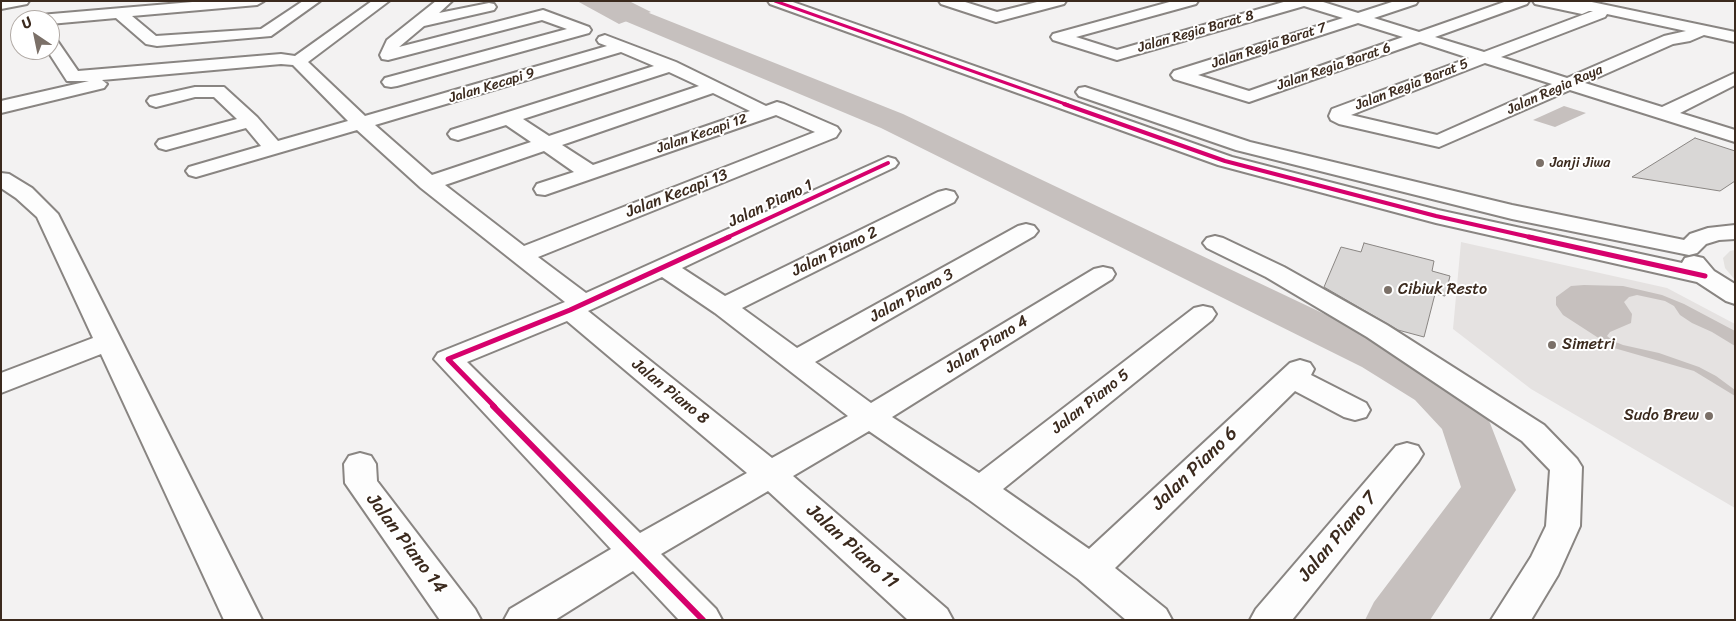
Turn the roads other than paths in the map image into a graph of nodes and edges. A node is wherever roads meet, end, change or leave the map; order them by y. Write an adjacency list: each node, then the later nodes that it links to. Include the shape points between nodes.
1 (22, 1): 17 (street)
2 (313, 1): 25 (street, via 269,32 258,35 152,41)
3 (382, 1): 33 (street)
4 (445, 1): 24 (street)
5 (776, 1): 67 (street, via 1225,160)
6 (819, 1): 67 (street, via 1243,146)
7 (946, 1): 8 (street, via 996,17)
8 (1059, 1)
9 (1191, 1): 10 (street, Jalan Regia Barat 8, via 1059,37 1117,55)
10 (1304, 1): 23 (street)
11 (1411, 1): 23 (street, Jalan Regia Barat 7)
12 (1522, 1): 30 (street, Jalan Regia Barat 6)
13 (1540, 1): 20 (street)
14 (1565, 1): 26 (street)
15 (249, 2): 18 (street); 25 (street, via 221,16)
16 (1655, 4): 20 (street, via 1640,10)
17 (1, 5)
18 (167, 5): 21 (street)
19 (489, 7): 24 (street)
20 (1599, 8): 37 (street, Jalan Regia Barat 5)
21 (118, 12): 22 (street); 25 (street)
22 (60, 17)
23 (1358, 18): 30 (street); 46 (street, Jalan Regia Barat 7, via 1180,75)
24 (421, 22): 35 (street, via 393,43)
25 (131, 24)
26 (1684, 26): 28 (street); 31 (street, Jalan Regia Raya, via 1666,34)
27 (583, 30): 34 (street, Jalan Kecapi 12); 35 (street, Jalan Kecapi 12, via 543,15); 40 (street)
28 (1708, 31): 29 (street, Jalan Regia Raya, via 1726,23); 31 (street, Jalan Regia Raya)
29 (1734, 32)
30 (1419, 37): 37 (street); 46 (street, Jalan Regia Barat 6)
31 (1670, 39): 44 (street, Jalan Regia Raya)
32 (302, 41): 33 (street)
33 (326, 41): 38 (street)
34 (622, 47): 39 (street, Jalan Kecapi 12); 53 (street, Jalan Kecapi 9)
35 (388, 55): 40 (street)
36 (60, 57): 42 (street)
37 (1485, 58): 44 (street); 56 (street, Jalan Regia Barat 5, via 1338,116)
38 (298, 60): 42 (street, via 167,69); 53 (street, Jalan Piano 8)
39 (670, 66): 45 (street, Jalan Kecapi 12); 51 (street)
40 (415, 76): 43 (street)
41 (1735, 78): 49 (street)
42 (77, 82): 48 (street)
43 (391, 82)
44 (1568, 84): 49 (street); 56 (street, Jalan Regia Raya)
45 (715, 87): 50 (street, Jalan Kecapi 12, via 758,108); 58 (street)
46 (1249, 96)
47 (156, 101): 52 (street, via 195,92 218,91)
48 (1, 107)
49 (1663, 114): 55 (street)
50 (758, 115): 62 (street, Jalan Kecapi 12); 72 (street, Jalan Kecapi 13, via 780,108 830,131)
51 (508, 118): 54 (street); 58 (street)
52 (250, 121): 57 (street); 59 (street)
53 (362, 124): 59 (street, Jalan Kecapi 9); 64 (street, Jalan Piano 8)
54 (458, 134)
55 (1735, 136)
56 (1439, 141)
57 (166, 144)
58 (546, 144): 62 (street); 64 (street)
59 (274, 148): 61 (street, Jalan Kecapi 9)
60 (888, 164): 73 (street, Jalan Piano 1)
61 (196, 171)
62 (590, 173): 65 (street, Jalan Kecapi 12)
63 (1, 180): 80 (street, via 24,193 47,214)
64 (429, 184): 72 (street, Jalan Piano 8)
65 (545, 189)
66 (946, 197): 78 (street, Jalan Piano 2)
67 (1438, 206): 71 (street); 75 (street)
68 (1026, 231): 81 (street, Jalan Piano 3)
69 (1735, 232): 71 (street, via 1716,233 1698,239)
70 (1215, 243): 98 (street, via 1275,272 1377,331 1532,433 1566,467 1564,526 1545,565)
71 (1689, 248): 75 (street, via 1693,261)
72 (522, 254): 77 (street, Jalan Piano 8)
73 (664, 267): 77 (street, Jalan Piano 1); 78 (street)
74 (1103, 274): 84 (street, Jalan Piano 4)
75 (1705, 276): 76 (street)
76 (1735, 296)
77 (576, 306): 87 (street, Jalan Piano 8); 89 (street, Jalan Piano 1, via 448,359)
78 (724, 307): 81 (street)
79 (1203, 314): 88 (street, Jalan Piano 5)
80 (110, 341): 82 (street); 91 (street)
81 (797, 360): 84 (street)
82 (1, 384)
83 (1355, 410): 90 (street, Jalan Piano 6, via 1296,373)
84 (870, 416): 87 (street, Jalan Piano 4); 88 (street)
85 (1407, 454): 97 (street, Jalan Piano 7)
86 (360, 464): 92 (street, Jalan Piano 14, via 361,483)
87 (770, 474): 89 (street, Jalan Piano 4); 95 (street, Jalan Piano 11)
88 (980, 490): 90 (street)
89 (637, 551): 93 (street, Jalan Piano 4); 94 (street)
90 (1091, 569): 96 (street)
91 (243, 620)
92 (462, 620)
93 (523, 620)
94 (703, 620)
95 (934, 620)
96 (1153, 620)
97 (1269, 620)
98 (1510, 620)

